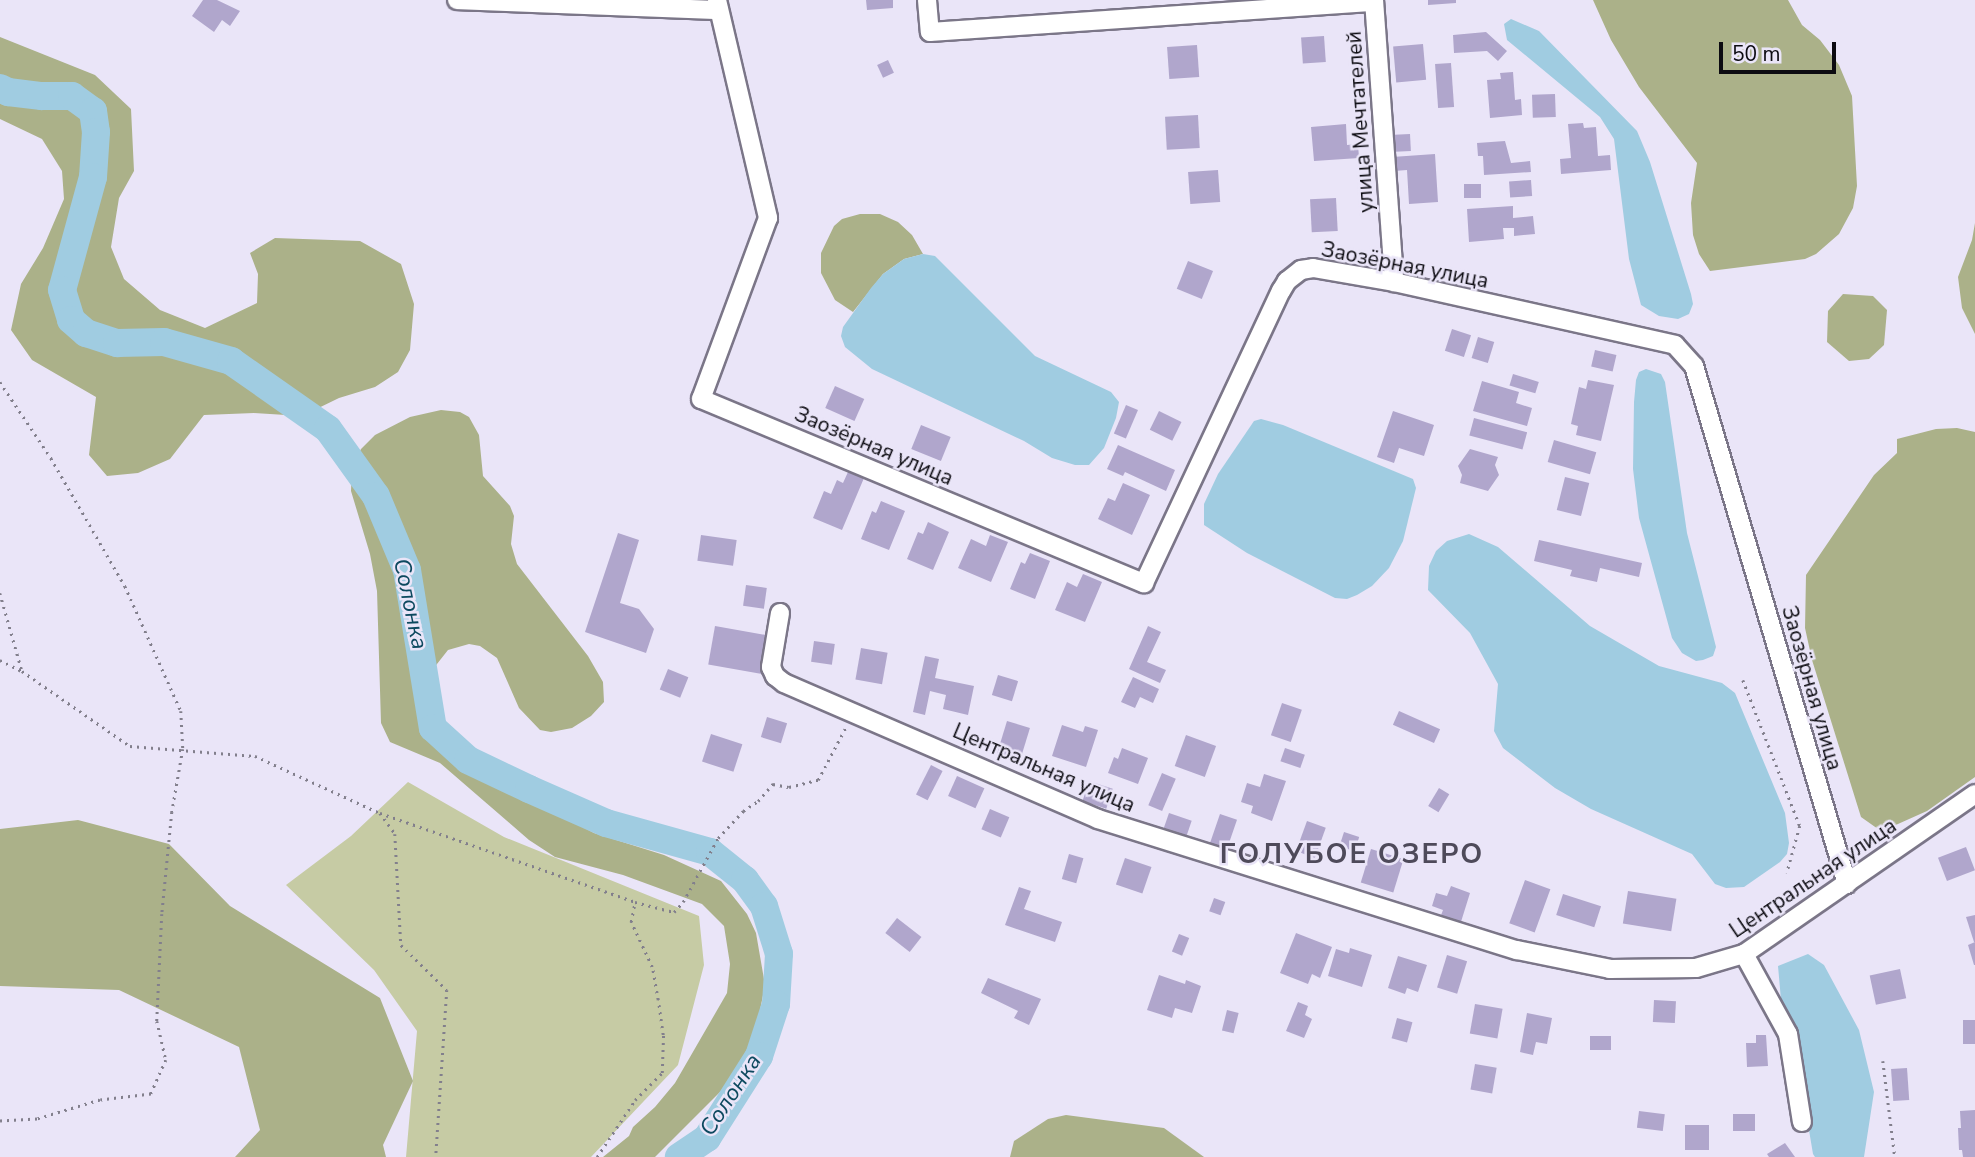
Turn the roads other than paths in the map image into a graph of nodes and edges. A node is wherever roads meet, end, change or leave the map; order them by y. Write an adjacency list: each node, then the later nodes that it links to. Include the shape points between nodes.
1 (457, 0): 4 (street)
2 (927, 0): 3 (street, via 930,32)
3 (1374, 1): 5 (street, улица Мечтателей)
4 (718, 5): 5 (street, Заозёрная улица, via 768,218 702,399 1144,583 1287,281 1301,270 1313,268)
5 (1394, 282): 8 (street, Заозёрная улица, via 1665,342 1690,358)
6 (780, 613): 9 (street, Центральная улица, via 771,667 784,683 1098,819 1517,950 1610,969 1651,971 1696,968)
7 (1975, 794): 8 (street, Центральная улица)
8 (1847, 884): 9 (street, Центральная улица)
9 (1744, 954): 10 (street, via 1788,1034)
10 (1802, 1122)

